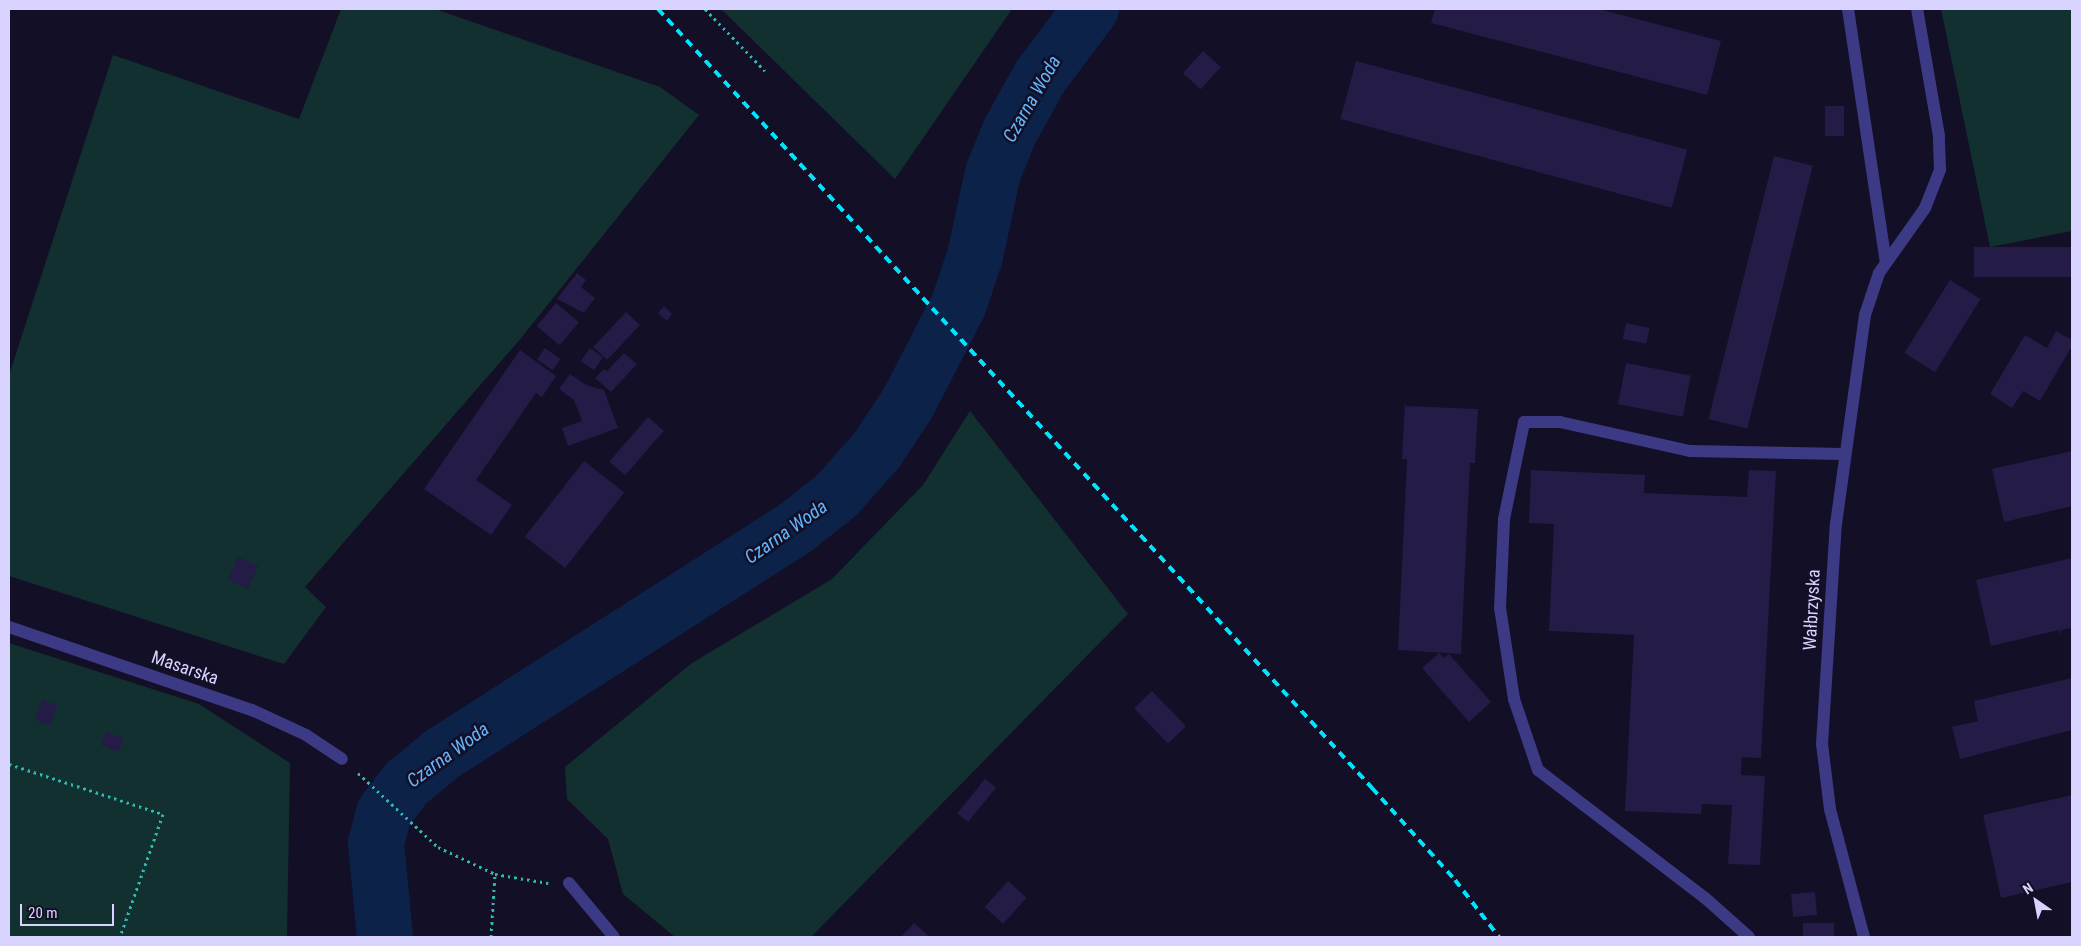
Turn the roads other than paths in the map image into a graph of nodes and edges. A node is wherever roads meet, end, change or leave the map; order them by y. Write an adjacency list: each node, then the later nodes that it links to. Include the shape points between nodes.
1 (1848, 9): 3 (street)
2 (1917, 9): 3 (street, Wałbrzyska, via 1938,136 1940,170 1925,208)
3 (1886, 262): 4 (street, Wałbrzyska, via 1874,284 1864,315)
4 (1843, 454): 9 (street, via 1690,451 1560,422 1524,422 1508,499 1500,608 1514,699 1538,770 1705,898); 10 (street, Wałbrzyska, via 1833,556 1822,765 1830,809)
5 (9, 627): 6 (street, Masarska, via 243,707 306,735)
6 (342, 760)
7 (569, 883): 8 (street)
8 (614, 937)
9 (1749, 937)
10 (1864, 937)

